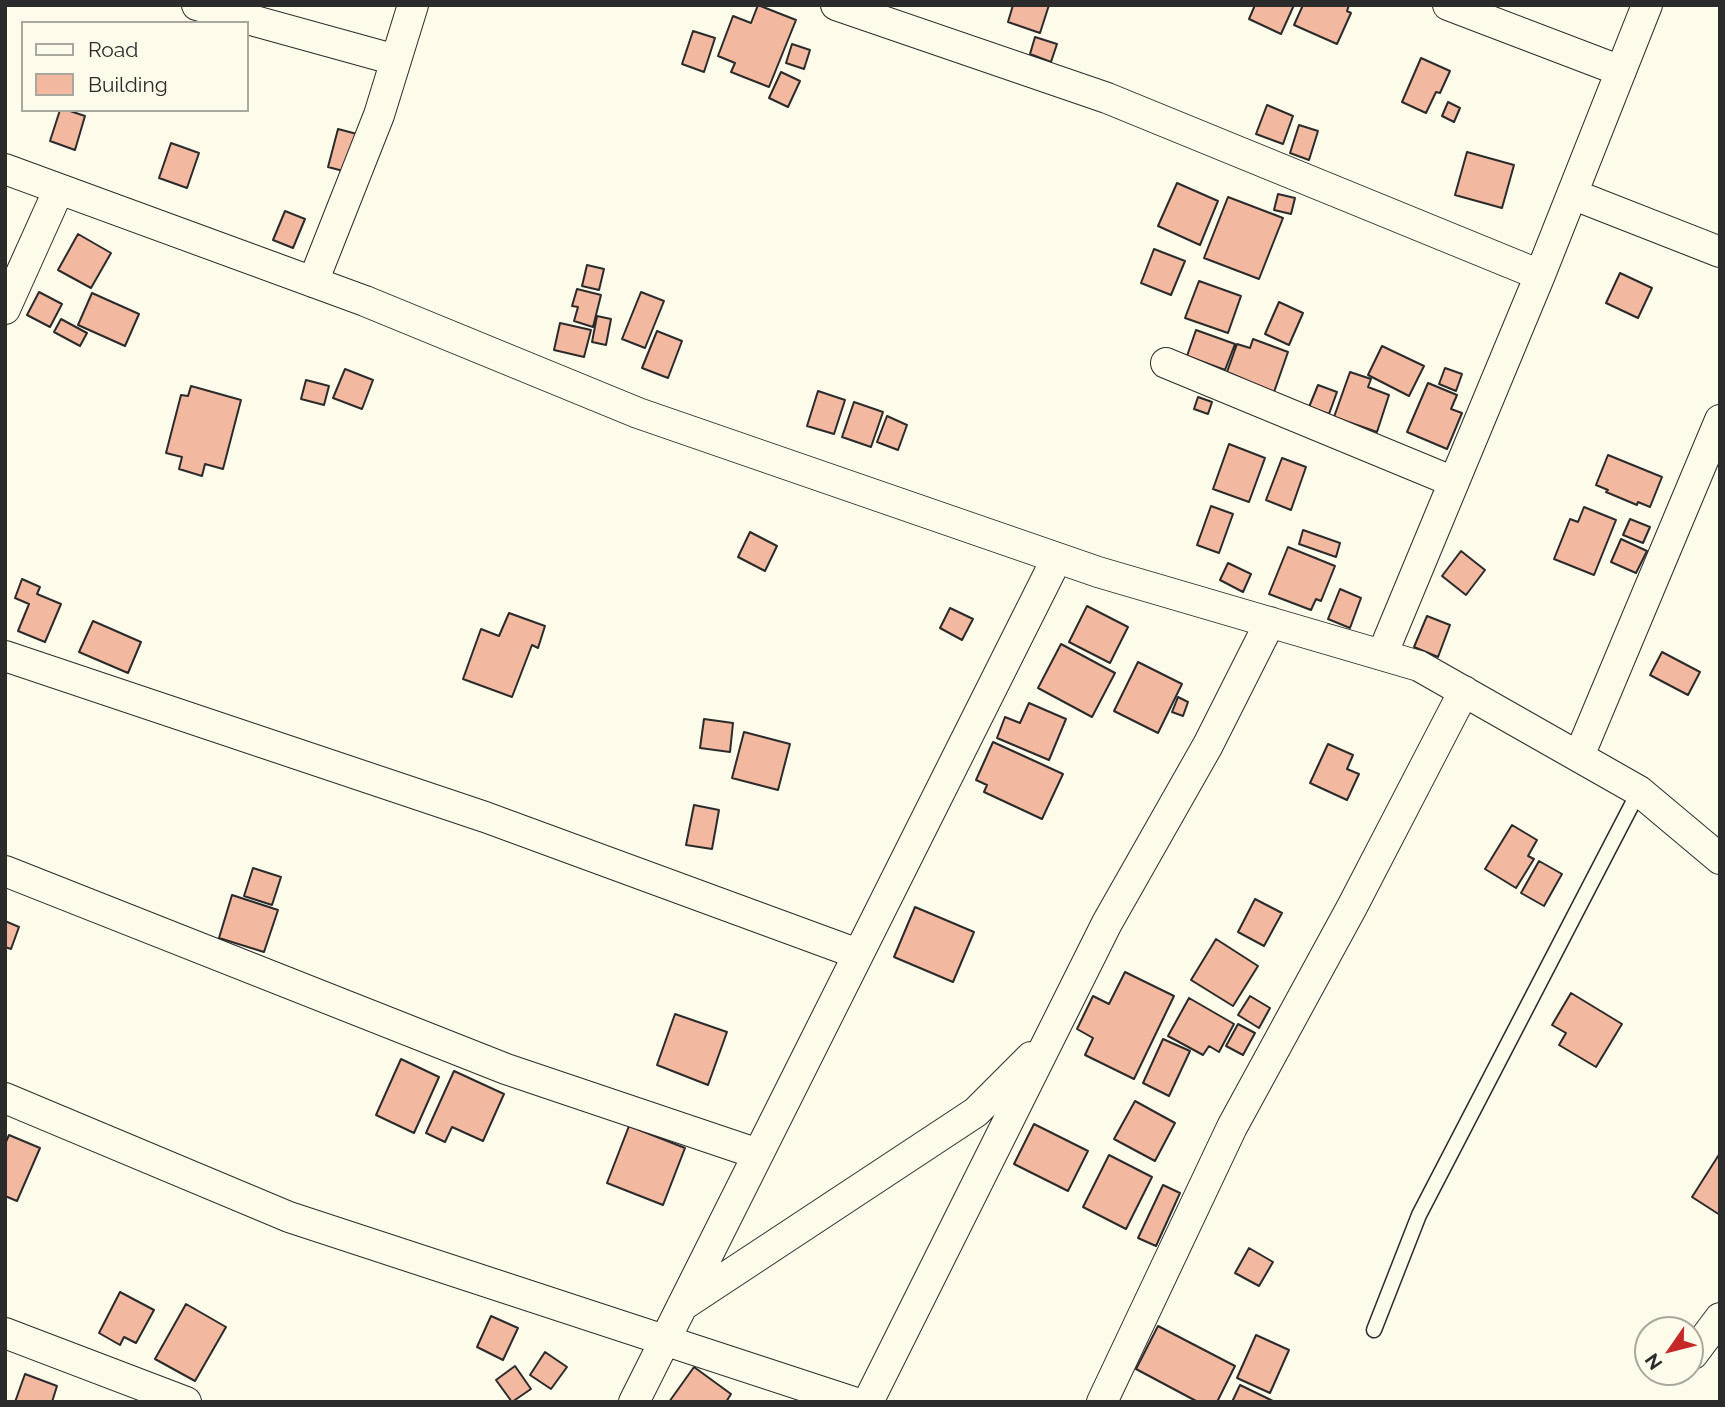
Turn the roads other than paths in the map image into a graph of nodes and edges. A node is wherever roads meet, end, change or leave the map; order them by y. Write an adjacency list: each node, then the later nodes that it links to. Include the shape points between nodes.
1 (197, 5): 6 (street)
2 (413, 5): 6 (street)
3 (836, 5): 12 (street, via 1107,98)
4 (1448, 5): 7 (street)
5 (1647, 5): 7 (street)
6 (396, 60): 13 (street)
7 (1621, 71): 10 (street)
8 (5, 169): 9 (street)
9 (59, 189): 13 (street); 14 (street)
10 (1572, 194): 11 (street); 12 (street)
11 (1720, 252)
12 (1540, 275): 17 (street)
13 (313, 282): 18 (street, via 638,413)
14 (5, 309)
15 (1166, 363): 17 (street)
16 (1720, 420): 23 (street)
17 (1454, 482): 20 (street)
18 (1057, 558): 19 (street); 27 (street)
19 (1270, 622): 20 (street); 28 (street)
20 (1382, 655): 22 (street, via 1419,666)
21 (5, 656): 27 (street, via 485,817)
22 (1464, 691): 23 (street); 41 (street, via 1233,1127)
23 (1579, 756): 24 (street)
24 (1639, 791): 25 (street); 33 (lane, via 1419,1215)
25 (1720, 859)
26 (5, 871): 30 (street, via 506,1069)
27 (858, 954): 30 (street)
28 (1045, 1046): 31 (street, via 975,1112); 40 (street)
29 (5, 1098): 35 (street, via 289,1217)
30 (758, 1154): 31 (street)
31 (682, 1306): 35 (street)
32 (1720, 1318): 36 (street)
33 (1374, 1330)
34 (5, 1334): 37 (street)
35 (665, 1339): 38 (street); 39 (street)
36 (1704, 1339)
37 (186, 1402)
38 (634, 1402)
39 (853, 1402)
40 (868, 1402)
41 (1102, 1402)

